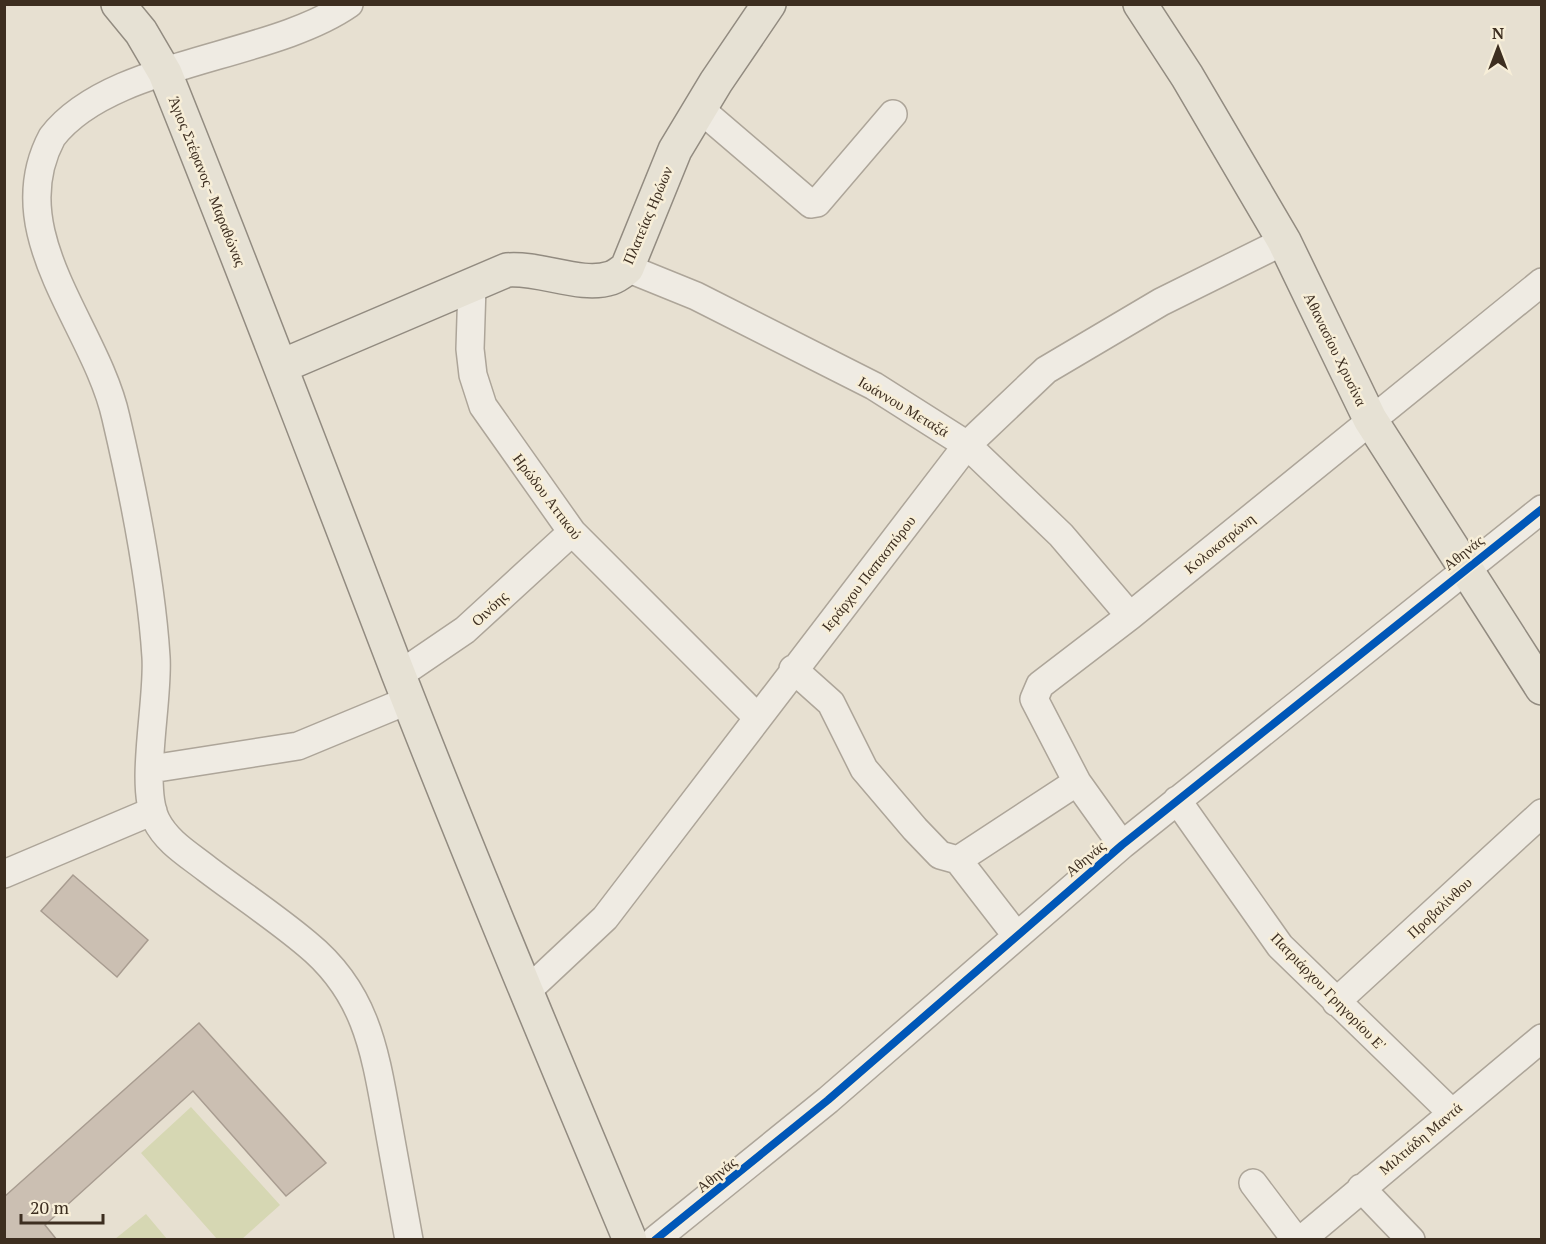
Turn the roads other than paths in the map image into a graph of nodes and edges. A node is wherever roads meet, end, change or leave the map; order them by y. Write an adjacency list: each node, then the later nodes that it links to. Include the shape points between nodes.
1 (118, 4): 5 (main road, Άγιος Στέφανος - Μαραθώνας)
2 (349, 4): 5 (street, via 335,14 256,44)
3 (769, 4): 6 (main road, Πλατείας Ηρώων)
4 (1140, 4): 8 (main road, Αθανασίου Χρυσίνα)
5 (165, 73): 12 (main road, Άγιος Στέφανος - Μαραθώνας); 23 (street, via 97,100 63,124 42,153 28,201 28,219 37,254 104,378 116,414 156,651)
6 (700, 109): 7 (street, via 811,204 817,203); 9 (main road, Πλατείας Ηρώων, via 675,150)
7 (893, 114)
8 (1284, 241): 13 (main road, Αθανασίου Χρυσίνα); 14 (street, Ιεράρχου Παπασπύρου, via 1161,302 1046,370)
9 (627, 268): 11 (main road, Πλατείας Ηρώων, via 612,278 588,280 525,268 507,270); 14 (street, Ιωάννου Μεταξά, via 696,296 874,386)
10 (1542, 282): 13 (street, Κολοκοτρώνη)
11 (472, 286): 12 (main road, Πλατείας Ηρώων); 16 (street, Ηρώδου Αττικού, via 470,349 483,406)
12 (282, 366): 20 (main road, Άγιος Στέφανος - Μαραθώνας)
13 (1370, 419): 17 (main road, Αθανασίου Χρυσίνα); 18 (street, Κολοκοτρώνη)
14 (967, 445): 18 (street, Ιωάννου Μεταξά, via 1061,535); 19 (street, Ιεράρχου Παπασπύρου)
15 (1542, 509): 17 (street, Αθηνάς)
16 (572, 532): 20 (street, Οινόης); 22 (street, Ηρώδου Αττικού)
17 (1466, 568): 21 (main road, Αθανασίου Χρυσίνα); 25 (street, Αθηνάς)
18 (1130, 616): 24 (street, Κολοκοτρώνη, via 1040,685 1034,699)
19 (793, 669): 22 (street, Ιεράρχου Παπασπύρου); 29 (street, via 831,703 864,769 915,830 940,855)
20 (404, 687): 23 (street, Οινόης, via 298,746); 32 (main road, Άγιος Στέφανος - Μαραθώνας)
21 (1542, 688)
22 (757, 717): 32 (street, Ιεράρχου Παπασπύρου, via 605,918)
23 (151, 769): 26 (street, via 149,794)
24 (1077, 782): 28 (street, Κολοκοτρώνη); 29 (street)
25 (1177, 800): 28 (street, Αθηνάς); 33 (street, Πατριάρχου Γρηγορίου Ε', via 1280,946)
26 (153, 811): 30 (street); 38 (street, via 172,842 304,941 327,961 351,993 376,1053)
27 (1542, 813): 33 (street, Προβαλίνθου)
28 (1122, 845): 31 (street, Αθηνάς)
29 (958, 860): 31 (street)
30 (4, 874)
31 (1016, 934): 40 (street, Αθηνάς, via 828,1100)
32 (526, 992): 39 (main road, Άγιος Στέφανος - Μαραθώνας)
33 (1336, 1002): 35 (street, Πατριάρχου Γρηγορίου Ε')
34 (1542, 1038): 35 (street, Μιλτιάδη Μαντά)
35 (1451, 1112): 37 (street, Μιλτιάδη Μαντά)
36 (1253, 1182): 41 (street)
37 (1361, 1188): 42 (street, Μιλτιάδη Μαντά); 43 (street)
38 (409, 1239)
39 (630, 1239)
40 (656, 1239)
41 (1296, 1239)
42 (1301, 1239)
43 (1411, 1239)

